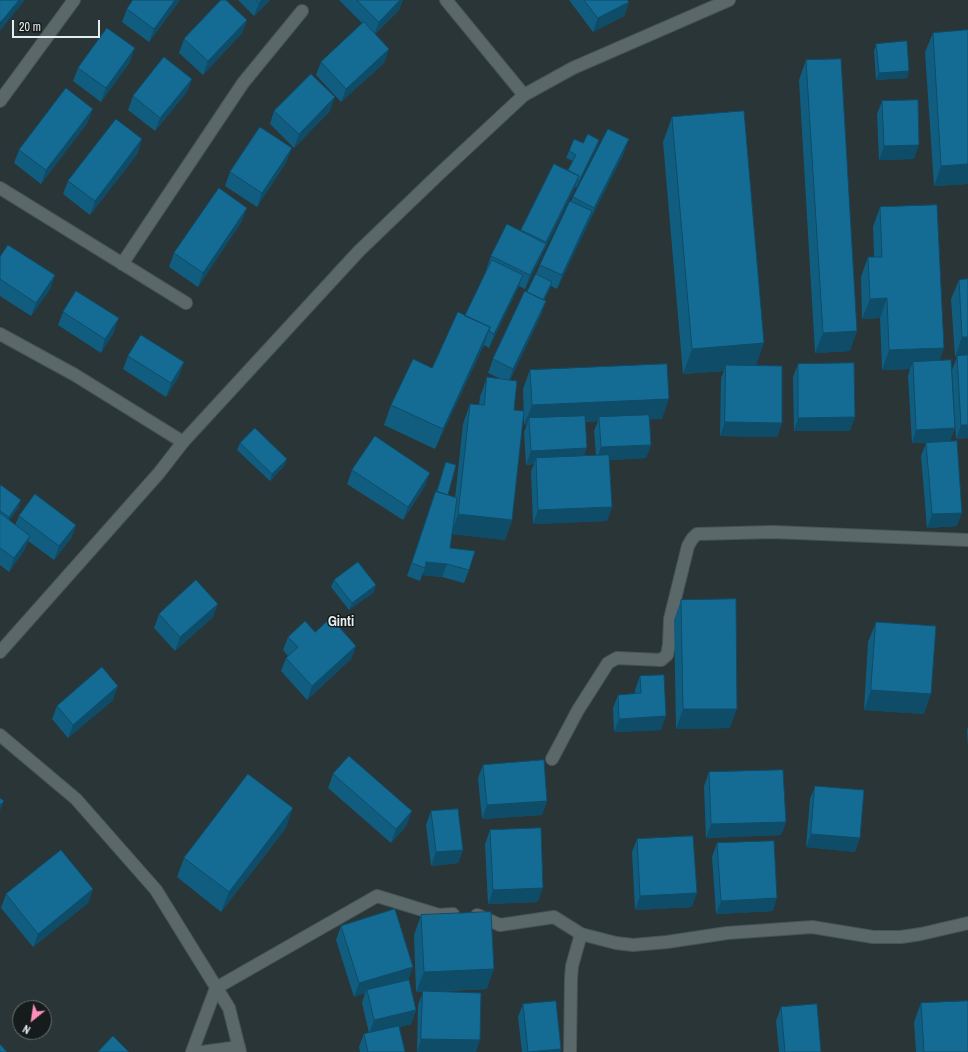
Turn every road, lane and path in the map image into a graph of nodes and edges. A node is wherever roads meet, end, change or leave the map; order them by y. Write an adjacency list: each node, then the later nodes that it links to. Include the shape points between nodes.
1 (74, 0): 6 (street)
2 (446, 0): 5 (street)
3 (729, 0): 5 (street, via 573,68)
4 (302, 11): 8 (street, via 243,83)
5 (524, 95): 11 (street, via 359,252)
6 (0, 101)
7 (0, 188): 8 (street)
8 (122, 264): 9 (street)
9 (186, 303)
10 (0, 334): 11 (street, via 75,375)
11 (184, 442): 13 (street)
12 (968, 540): 15 (street, via 773,532 697,534 688,546 676,591 670,619 667,655 662,660 617,658 608,663 578,710)
13 (0, 652)
14 (0, 734): 18 (street, via 76,799 156,890)
15 (552, 759)
16 (968, 923): 17 (street, via 902,936 873,937 812,927 727,933 633,945)
17 (581, 934): 18 (street, via 554,917 500,925 470,913 439,915 377,896); 22 (street, via 572,966)
18 (216, 988): 19 (street, via 229,1008); 20 (street)
19 (239, 1050): 21 (street)
20 (192, 1052)
21 (202, 1052)
22 (570, 1052)

